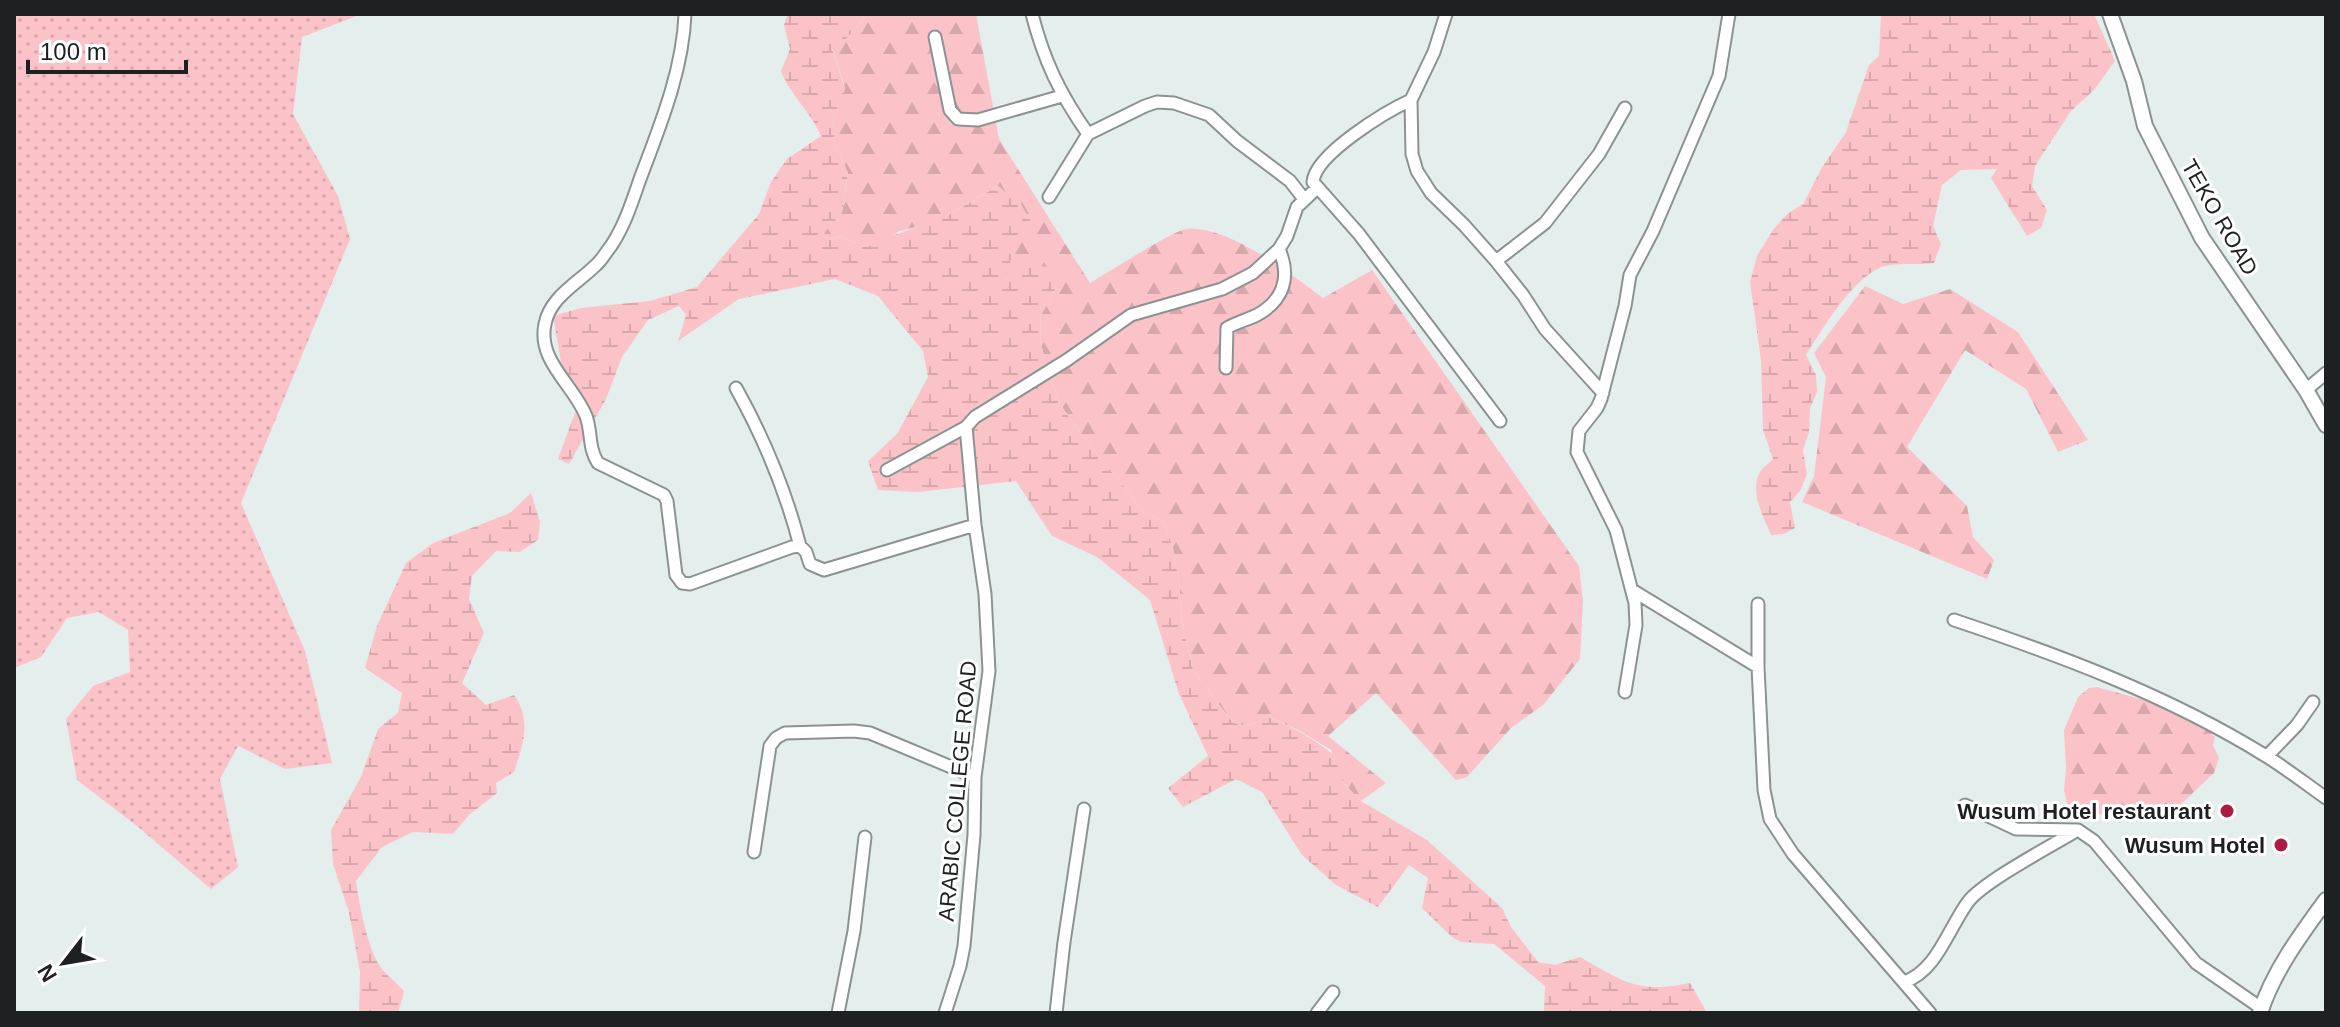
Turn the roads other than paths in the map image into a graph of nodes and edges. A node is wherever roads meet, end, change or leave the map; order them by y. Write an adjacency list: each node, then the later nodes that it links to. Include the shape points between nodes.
1 (685, 14): 26 (street, via 682,53 628,213 598,263 551,307 544,326 546,350 586,417 598,463 664,495 676,575 682,583)
2 (1032, 14): 7 (street)
3 (1446, 14): 8 (street)
4 (1729, 14): 20 (street, via 1719,76 1630,275)
5 (2110, 14): 19 (street, TEKO ROAD, via 2145,126 2202,238)
6 (935, 37): 7 (street, via 950,110 958,119 978,120)
7 (1062, 96): 10 (street)
8 (1411, 100): 11 (street, via 1332,151 1313,175); 15 (street, via 1417,171)
9 (1625, 108): 15 (street, via 1599,154 1545,223)
10 (1088, 134): 12 (street); 13 (street, via 1157,102 1187,105 1209,115 1290,181)
11 (1317, 188): 13 (street); 21 (street, via 1359,234)
12 (1049, 197)
13 (1304, 199): 14 (street)
14 (1279, 249): 16 (street, via 1286,264 1285,285 1276,302 1227,328); 23 (street, via 1253,273 1222,289 1131,315)
15 (1496, 261): 20 (street, via 1545,329)
16 (1226, 368)
17 (2326, 373): 19 (street)
18 (736, 388): 26 (street, via 788,497)
19 (2306, 390): 22 (street, TEKO ROAD)
20 (1603, 393): 27 (street, via 1579,431 1577,452 1616,530)
21 (1500, 421)
22 (2326, 425)
23 (966, 427): 24 (street); 25 (street, ARABIC COLLEGE ROAD)
24 (887, 470)
25 (975, 525): 26 (street, via 824,570 810,564); 34 (street, ARABIC COLLEGE ROAD, via 989,671)
26 (800, 546)
27 (1632, 590): 30 (street); 31 (street, via 1636,625)
28 (1758, 604): 30 (street)
29 (1954, 620): 33 (street, via 2129,684)
30 (1758, 667): 42 (street, via 1770,819 1842,914)
31 (1625, 692)
32 (2313, 702): 33 (street)
33 (2267, 756): 35 (street)
34 (975, 777): 40 (street, via 870,733 785,733 770,746); 46 (street, ARABIC COLLEGE ROAD, via 964,946)
35 (2326, 798)
36 (1965, 805): 38 (street, via 2016,829)
37 (1084, 809): 47 (street)
38 (2078, 830): 42 (street, via 1976,894 1933,961 1918,978); 44 (street, via 2107,855 2196,963)
39 (865, 837): 45 (street)
40 (754, 852)
41 (2326, 900): 44 (street, via 2272,984)
42 (1904, 982): 49 (street)
43 (1333, 992): 48 (street)
44 (2261, 1011)
45 (838, 1013)
46 (945, 1013)
47 (1056, 1013)
48 (1317, 1013)
49 (1930, 1013)

